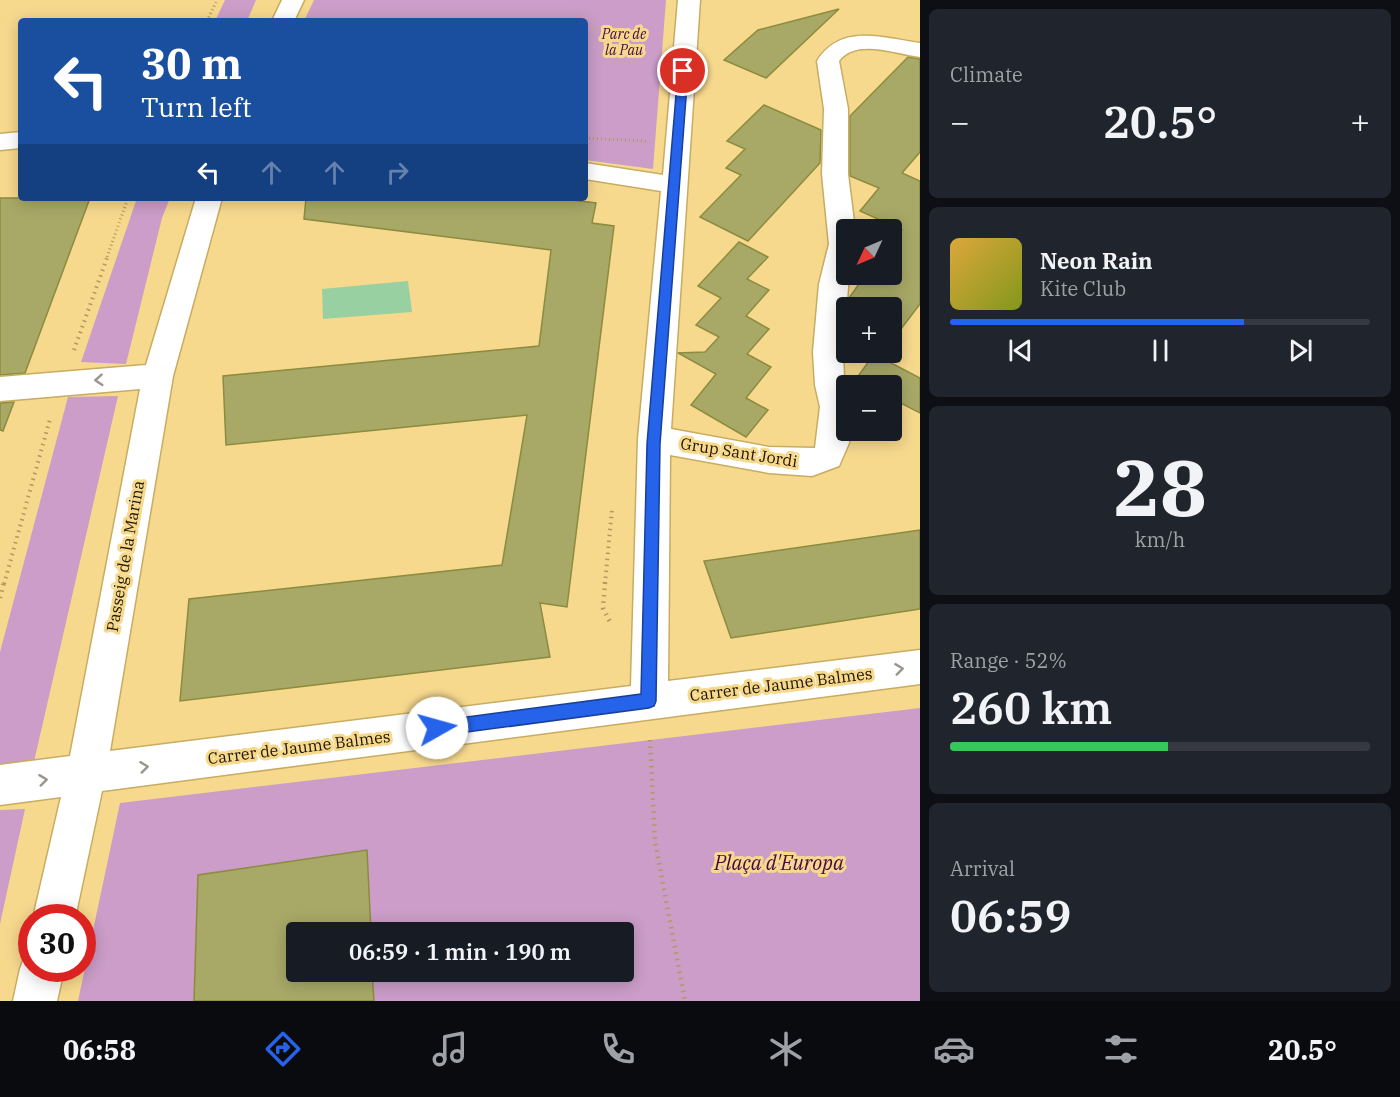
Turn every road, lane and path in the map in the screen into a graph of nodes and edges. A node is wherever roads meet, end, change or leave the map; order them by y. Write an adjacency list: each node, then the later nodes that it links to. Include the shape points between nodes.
1 (217, 0): 4 (path)
2 (293, 0): 5 (street)
3 (689, 0): 12 (street)
4 (208, 18)
5 (284, 18)
6 (920, 50): 16 (street, Grup Sant Jordi, via 857,43 844,45 828,61 836,109 835,174 843,243 833,284 828,352 835,407 833,443 828,457 812,463 769,460)
7 (588, 138): 9 (path)
8 (18, 140): 10 (street)
9 (646, 141)
10 (0, 142)
11 (592, 172): 12 (street)
12 (674, 185): 16 (street)
13 (208, 201): 14 (street, Passeig de la Marina)
14 (158, 376): 15 (street, one-way to 15); 19 (street, Passeig de la Marina)
15 (0, 388)
16 (654, 439): 18 (street)
17 (920, 667): 18 (street, Carrer de Jaume Balmes, one-way to 17)
18 (649, 701): 19 (street, Carrer de Jaume Balmes, one-way to 18); 24 (path, via 655,842)
19 (86, 775): 20 (street, Carrer de Jaume Balmes, one-way to 19); 21 (street, Passeig de la Marina)
20 (0, 786)
21 (57, 904)
22 (39, 982): 23 (street)
23 (35, 1001)
24 (685, 1001)

